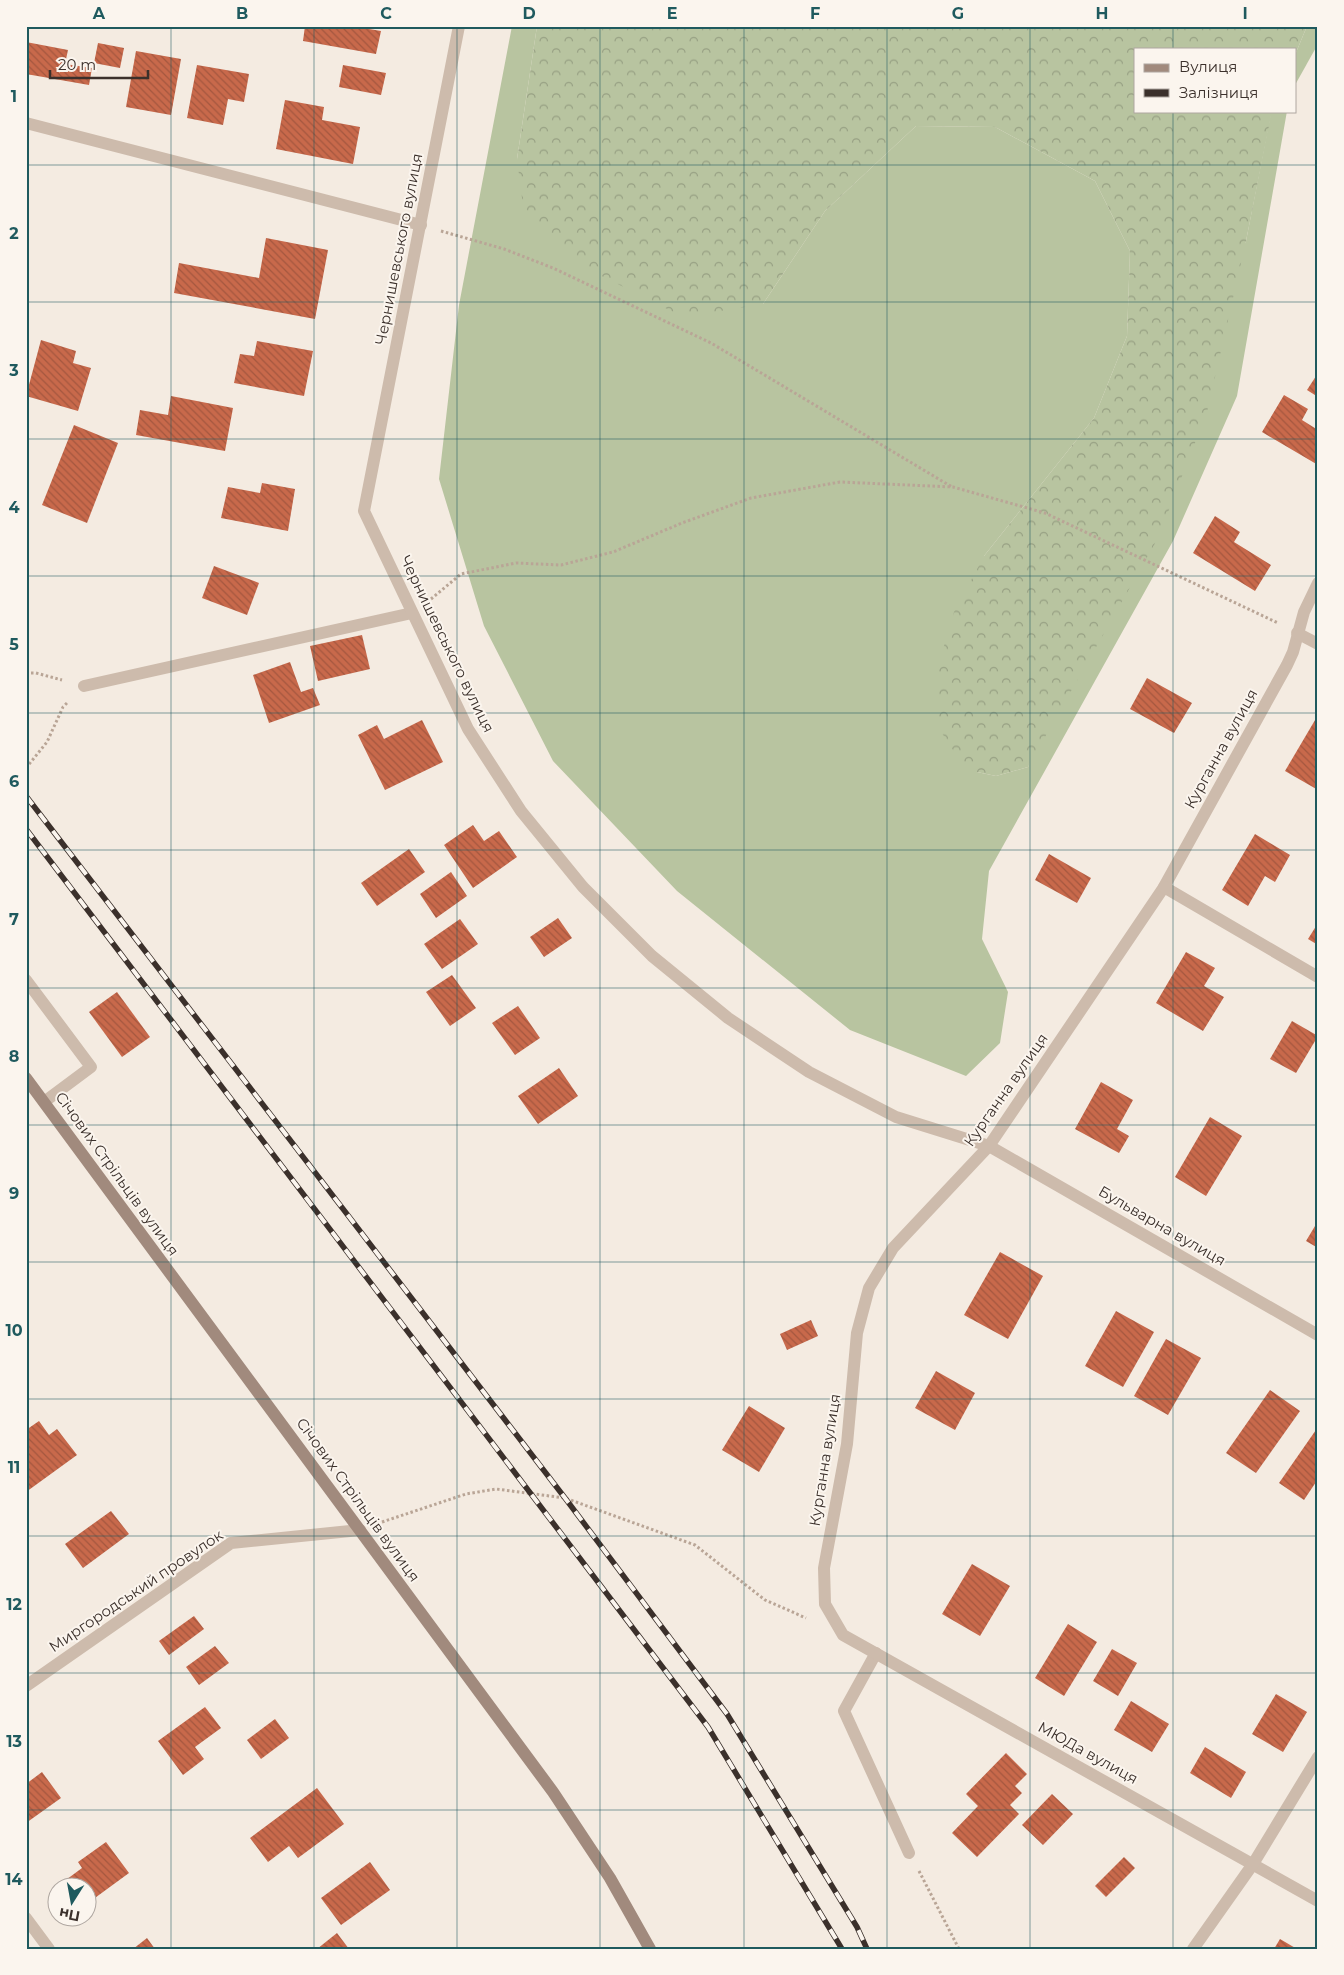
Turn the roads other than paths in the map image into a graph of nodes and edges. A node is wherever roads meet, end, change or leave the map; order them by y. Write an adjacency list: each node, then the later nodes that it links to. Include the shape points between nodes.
1 (459, 26): 3 (street, Чернишевського вулиця)
2 (26, 123): 3 (street)
3 (420, 225): 5 (street, Чернишевського вулиця, via 364,511)
4 (1318, 584): 6 (street, Курганна вулиця)
5 (412, 613): 8 (street); 14 (street, Чернишевського вулиця, via 468,729 521,811 583,887 652,956 728,1018 809,1072 896,1117)
6 (1298, 633): 7 (street); 9 (street, Курганна вулиця, via 1287,665)
7 (1318, 644)
8 (84, 686)
9 (1164, 887): 10 (street); 14 (street, Курганна вулиця)
10 (1318, 977)
11 (26, 980): 13 (street, via 91,1067)
12 (26, 1078): 13 (street, Січових Стрільців вулиця)
13 (44, 1102): 16 (street, Січових Стрільців вулиця)
14 (989, 1146): 15 (street, Бульварна вулиця); 17 (street, Курганна вулиця, via 893,1248 869,1288 857,1333 847,1444 824,1568 825,1604)
15 (1318, 1335)
16 (360, 1530): 19 (street, Миргородський провулок, via 231,1543); 26 (street, Січових Стрільців вулиця, via 554,1792 610,1878)
17 (843, 1635): 18 (street, МЮДа вулиця)
18 (876, 1653): 21 (street, via 844,1711); 22 (street, МЮДа вулиця)
19 (26, 1686)
20 (1318, 1757): 22 (street)
21 (909, 1853)
22 (1253, 1864): 23 (street, МЮДа вулиця); 27 (street)
23 (1318, 1900)
24 (26, 1918): 25 (street)
25 (49, 1949)
26 (650, 1949)
27 (1193, 1949)

